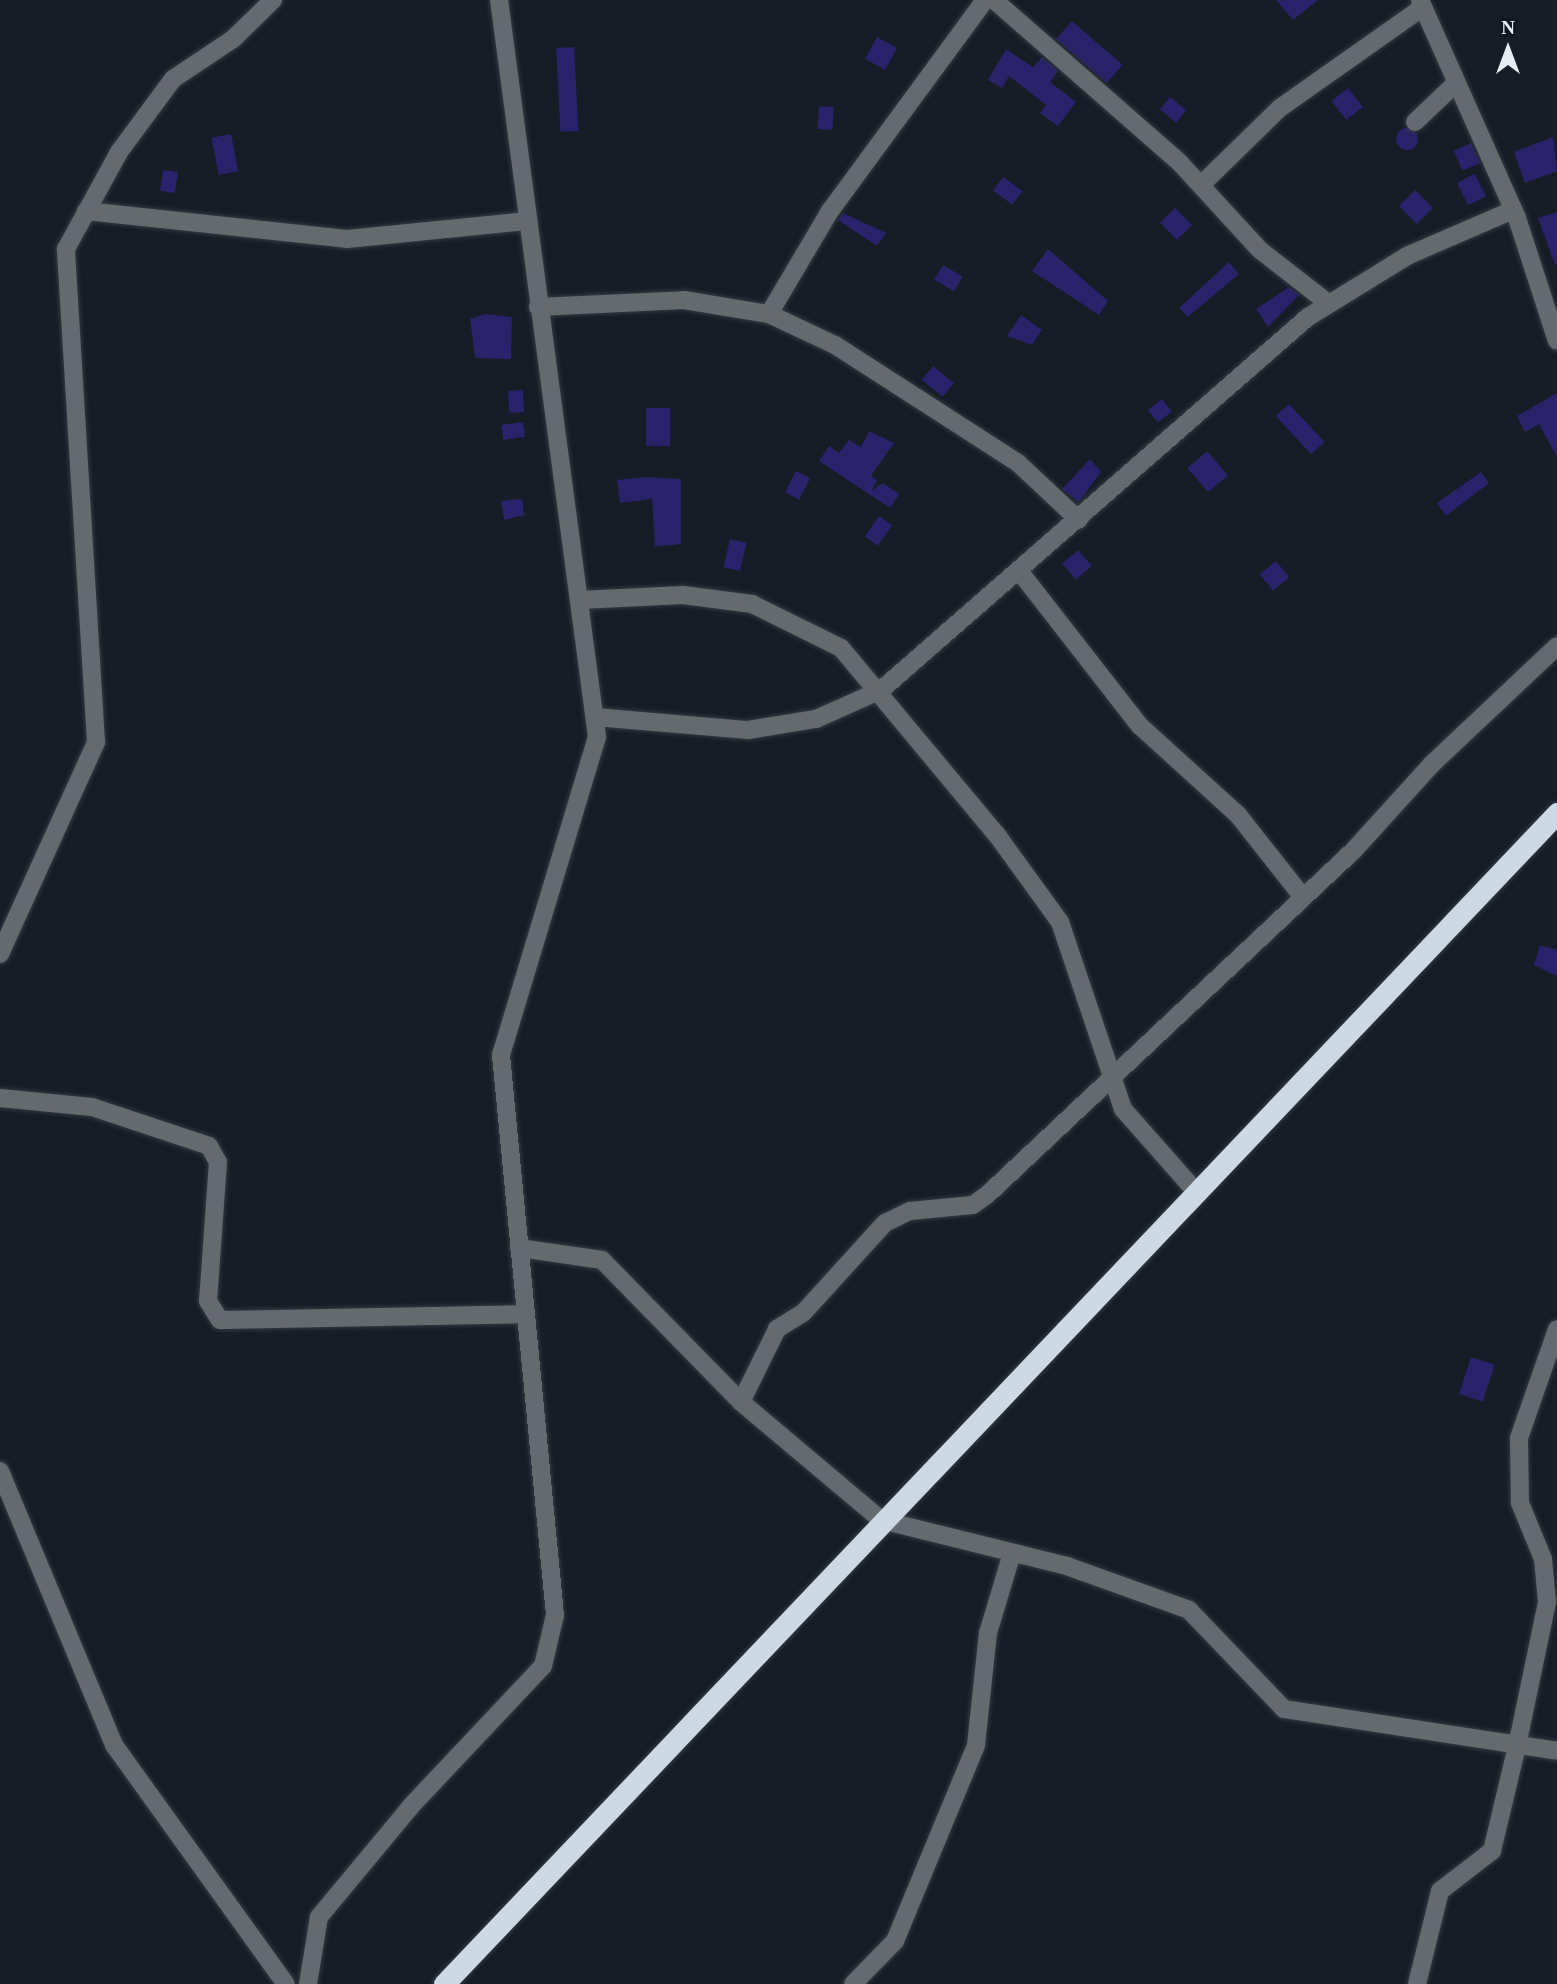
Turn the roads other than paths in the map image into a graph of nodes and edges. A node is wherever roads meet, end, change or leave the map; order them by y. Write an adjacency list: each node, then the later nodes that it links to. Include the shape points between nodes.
1 (273, 0): 10 (street, via 233,39 173,79 119,152)
2 (499, 0): 11 (street)
3 (985, 0): 14 (street, via 830,211)
4 (994, 0): 8 (street)
5 (1421, 4): 6 (street); 8 (street, via 1280,108)
6 (1457, 83): 7 (street); 9 (street)
7 (1415, 122)
8 (1201, 184): 12 (street, via 1260,250)
9 (1513, 210): 12 (street, via 1407,256); 15 (street)
10 (86, 211): 11 (street, via 347,239); 24 (street, via 65,266 96,743)
11 (526, 221): 13 (street)
12 (1328, 303): 16 (street)
13 (538, 307): 14 (street, via 684,300); 18 (street)
14 (769, 314): 16 (street, via 835,345 1018,463)
15 (1557, 341)
16 (1079, 520): 17 (street)
17 (1020, 572): 20 (street); 23 (street, via 1140,726 1238,815)
18 (579, 600): 20 (street, via 682,595 752,604 841,648); 21 (street)
19 (1557, 646): 23 (street)
20 (881, 690): 21 (street, via 816,719 771,728); 25 (street, via 1060,922 1087,989)
21 (595, 717): 28 (street, via 591,769 501,1055)
22 (1557, 813): 27 (highway)
23 (1302, 896): 25 (street)
24 (0, 954)
25 (1110, 1080): 27 (street, via 1123,1109); 31 (street, via 973,1205 910,1211 885,1223 803,1312 777,1328)
26 (0, 1098): 29 (street, via 92,1107 209,1146 218,1162 208,1301 220,1320)
27 (1196, 1194): 33 (highway)
28 (519, 1248): 29 (street); 31 (street, via 602,1260)
29 (526, 1314): 38 (street, via 555,1584 543,1666 411,1806 319,1917)
30 (1557, 1329): 35 (street, via 1519,1438 1520,1503 1543,1559 1547,1602)
31 (741, 1402): 33 (street)
32 (0, 1471): 37 (street, via 114,1745)
33 (881, 1520): 34 (street); 39 (highway)
34 (1012, 1553): 35 (street, via 1067,1566 1202,1617 1284,1709); 40 (street, via 988,1633 976,1745 895,1941)
35 (1517, 1746): 36 (street); 41 (street, via 1492,1851 1440,1891)
36 (1557, 1751)
37 (286, 1984)
38 (308, 1984)
39 (444, 1984)
40 (853, 1984)
41 (1417, 1984)

